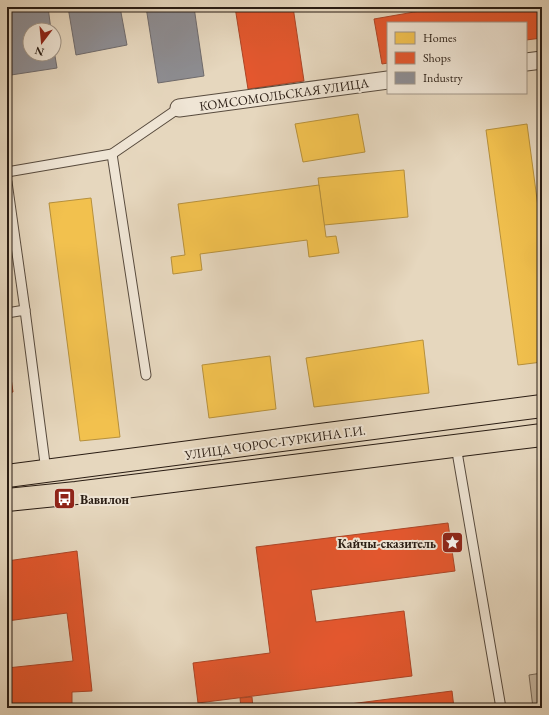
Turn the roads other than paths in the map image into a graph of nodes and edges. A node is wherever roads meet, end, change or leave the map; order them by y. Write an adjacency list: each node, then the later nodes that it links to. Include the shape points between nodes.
1 (387, 80): 2 (street, КОМСОМОЛЬСКАЯ УЛИЦА)
2 (179, 108): 3 (lane)
3 (112, 154): 4 (lane); 8 (lane)
4 (7, 172)
5 (7, 182): 6 (lane)
6 (25, 310): 7 (lane); 12 (lane)
7 (7, 313)
8 (146, 375)
9 (542, 406): 12 (main road, УЛИЦА ЧОРОС-ГУРКИНА Г.И.)
10 (542, 435): 11 (main road, УЛИЦА ЧОРОС-ГУРКИНА Г.И.)
11 (456, 446): 14 (main road, УЛИЦА ЧОРОС-ГУРКИНА Г.И.); 15 (lane)
12 (46, 472): 13 (main road, УЛИЦА ЧОРОС-ГУРКИНА Г.И.)
13 (7, 476)
14 (7, 500)
15 (500, 708)

